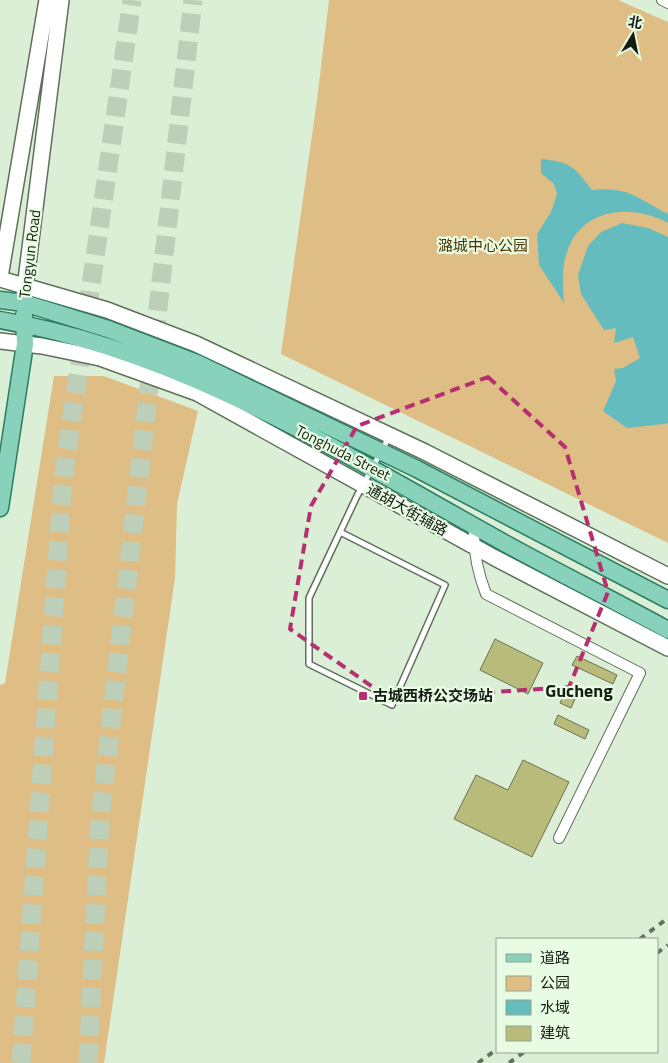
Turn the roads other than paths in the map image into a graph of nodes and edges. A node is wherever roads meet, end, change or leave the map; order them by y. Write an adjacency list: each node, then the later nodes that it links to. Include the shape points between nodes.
1 (61, 0): 4 (street, Tongyun Road)
2 (662, 0): 3 (street)
3 (668, 3)
4 (50, 10): 5 (street, Tongyun Road); 6 (street, Tongyun Road, via 44,153)
5 (0, 278): 6 (street)
6 (25, 286): 8 (street, Tongyun Road); 13 (street, via 108,310 196,344)
7 (0, 300): 8 (main road, Tonghuda Street)
8 (24, 302): 10 (main road, Tongyun Road); 14 (main road, Tonghuda Street, via 197,363)
9 (0, 320): 10 (main road, Tonghuda Street)
10 (24, 324): 12 (main road, Tongyun Road); 15 (main road, Tonghuda Street, via 107,345 194,379)
11 (0, 340): 12 (street, 通胡大街辅路)
12 (25, 344): 16 (street, 通胡大街辅路, via 100,358 197,393); 17 (main road, Tongyun Road)
13 (389, 436): 14 (lane); 21 (street)
14 (381, 452): 15 (lane); 22 (main road, Tonghuda Street)
15 (373, 467): 16 (lane); 18 (main road, Tonghuda Street)
16 (363, 485): 19 (lane); 20 (street, 通胡大街辅路)
17 (0, 508)
18 (474, 525): 20 (street); 23 (main road, Tonghuda Street)
19 (340, 532): 19 (lane, via 445,585 392,705 309,664 309,598)
20 (473, 546): 24 (street, 通胡大街辅路); 25 (street, via 486,594 640,673)
21 (668, 576)
22 (668, 600)
23 (668, 630)
24 (668, 648)
25 (559, 838)

